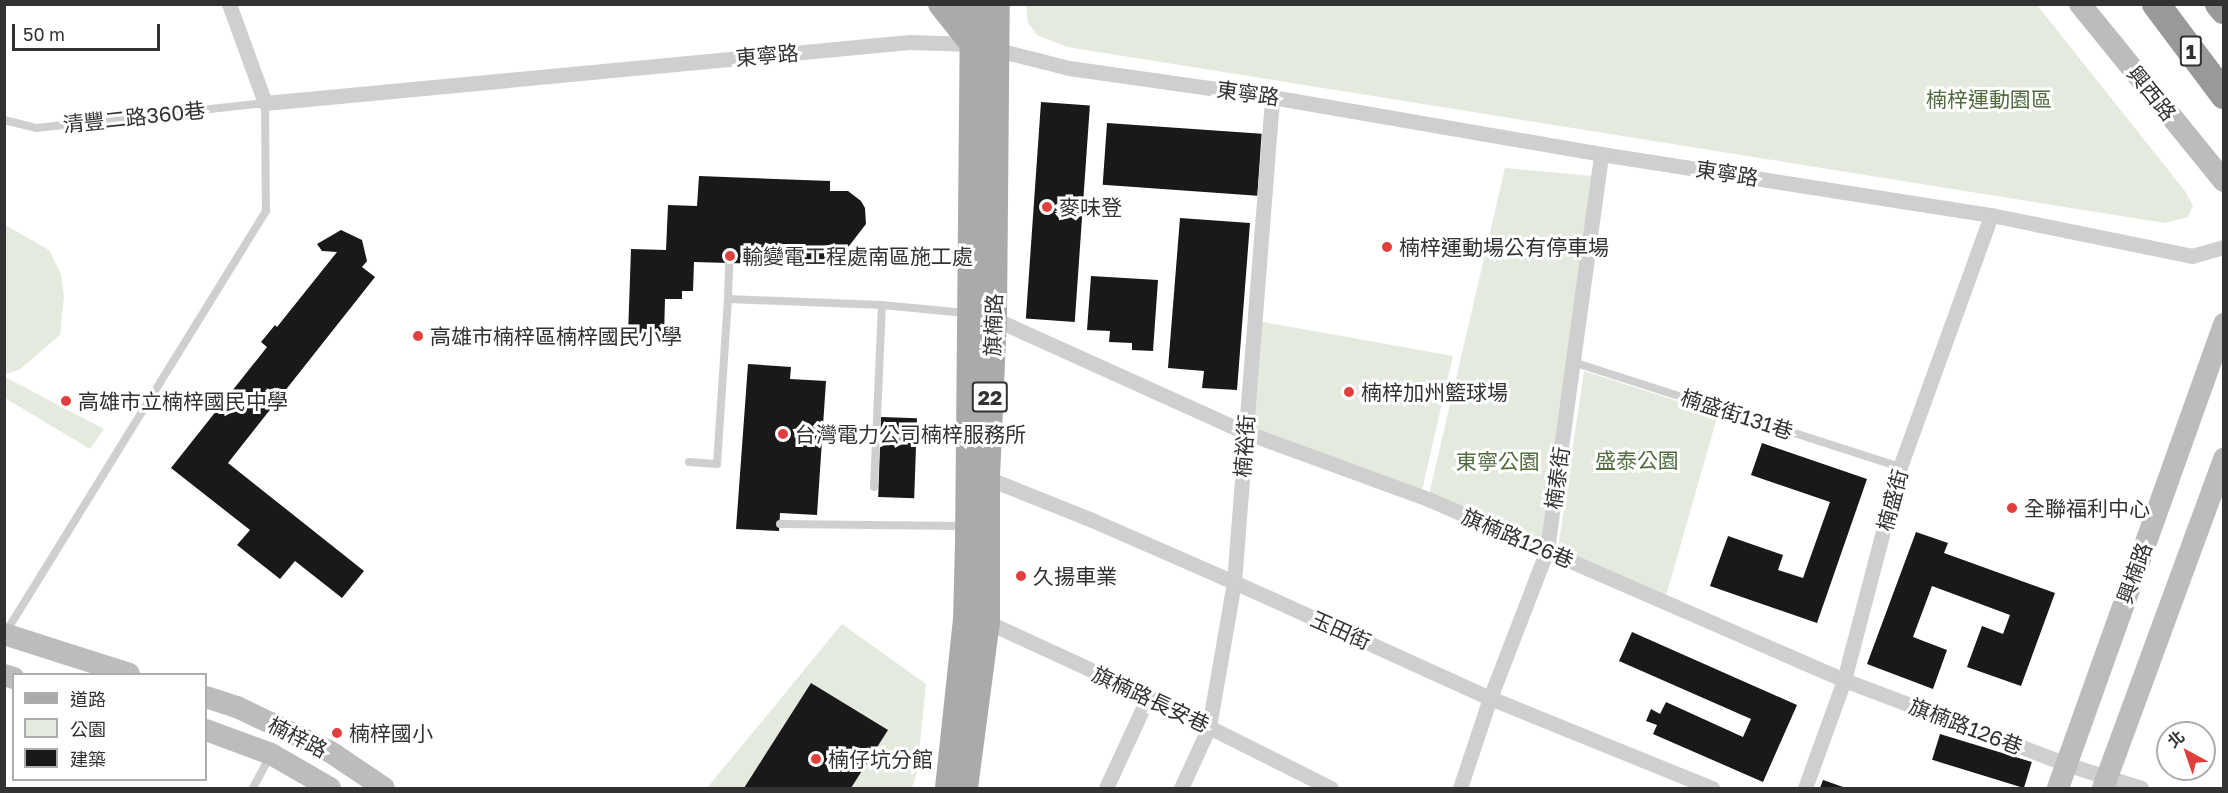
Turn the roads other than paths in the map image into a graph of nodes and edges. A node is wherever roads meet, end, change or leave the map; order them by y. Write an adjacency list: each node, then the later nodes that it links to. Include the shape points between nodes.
1 (229, 4): 13 (street)
2 (941, 4): 9 (main road)
3 (973, 4): 9 (main road, 旗楠路 / 22)
4 (997, 4): 10 (main road, 旗楠路 / 22)
5 (2080, 4): 16 (street, 興西路)
6 (2219, 4): 8 (highway, 1)
7 (2158, 6): 11 (highway, 1)
8 (2223, 10)
9 (972, 44): 10 (street, 東寧路); 13 (street, 東寧路, via 909,42); 22 (main road, 旗楠路 / 22)
10 (997, 50): 12 (street, 東寧路, via 1069,68); 22 (main road, 旗楠路 / 22)
11 (2223, 95)
12 (1272, 97): 15 (street, 東寧路); 25 (street, 楠裕街)
13 (265, 103): 14 (lane, 清豐二路360巷, via 36,128); 36 (lane, via 266,211)
14 (4, 120)
15 (1601, 154): 17 (street, 東寧路); 24 (street, 楠泰街)
16 (2223, 181)
17 (1991, 215): 18 (street, 東寧路, via 2192,256); 28 (street, 楠盛街)
18 (2223, 247)
19 (729, 263): 20 (lane)
20 (728, 298): 21 (lane); 27 (lane, via 717,464)
21 (882, 305): 22 (lane); 30 (lane)
22 (982, 315): 25 (street, 旗楠路126巷); 29 (main road, 旗楠路 / 22)
23 (2223, 324): 45 (street, 興楠路)
24 (1573, 362): 28 (lane, 楠盛街131巷); 33 (street, 楠泰街)
25 (1245, 432): 33 (street, 旗楠路126巷, via 1428,499); 34 (street, 楠裕街)
26 (2223, 459): 46 (street)
27 (689, 462)
28 (1900, 467): 38 (street, 楠盛街)
29 (978, 476): 32 (main road, 旗楠路 / 22); 34 (street, 玉田街); 35 (main road, 旗楠路 / 22)
30 (874, 487)
31 (780, 524): 32 (lane)
32 (968, 526): 35 (main road, 旗楠路 / 22)
33 (1547, 550): 38 (street, 旗楠路126巷); 41 (street, 楠泰街)
34 (1234, 582): 41 (street, 玉田街); 42 (street, 楠裕街)
35 (976, 621): 39 (street, 旗楠路長安巷); 50 (main road, 旗楠路 / 22); 51 (main road, 旗楠路 / 22)
36 (5, 634): 37 (street)
37 (123, 673)
38 (1844, 680): 45 (street, 旗楠路126巷); 57 (street, 楠盛街)
39 (1148, 697): 42 (street, 旗楠路長安巷); 52 (street)
40 (207, 698): 49 (street, 楠梓路, via 237,707 329,751)
41 (1490, 698): 55 (street, 楠泰街); 56 (street, 玉田街)
42 (1209, 727): 53 (street, 楠裕街); 54 (street, 旗楠路長安巷)
43 (207, 730): 44 (street, 楠梓路)
44 (271, 754): 47 (lane); 48 (street, 楠梓路)
45 (2066, 764): 46 (street, 旗楠路126巷); 58 (street, 興楠路)
46 (2104, 783): 59 (street, 旗楠路126巷)
47 (253, 789)
48 (330, 789)
49 (384, 789)
50 (948, 789)
51 (964, 789)
52 (1106, 789)
53 (1181, 789)
54 (1332, 789)
55 (1460, 789)
56 (1712, 789)
57 (1805, 789)
58 (2058, 789)
59 (2142, 789)

